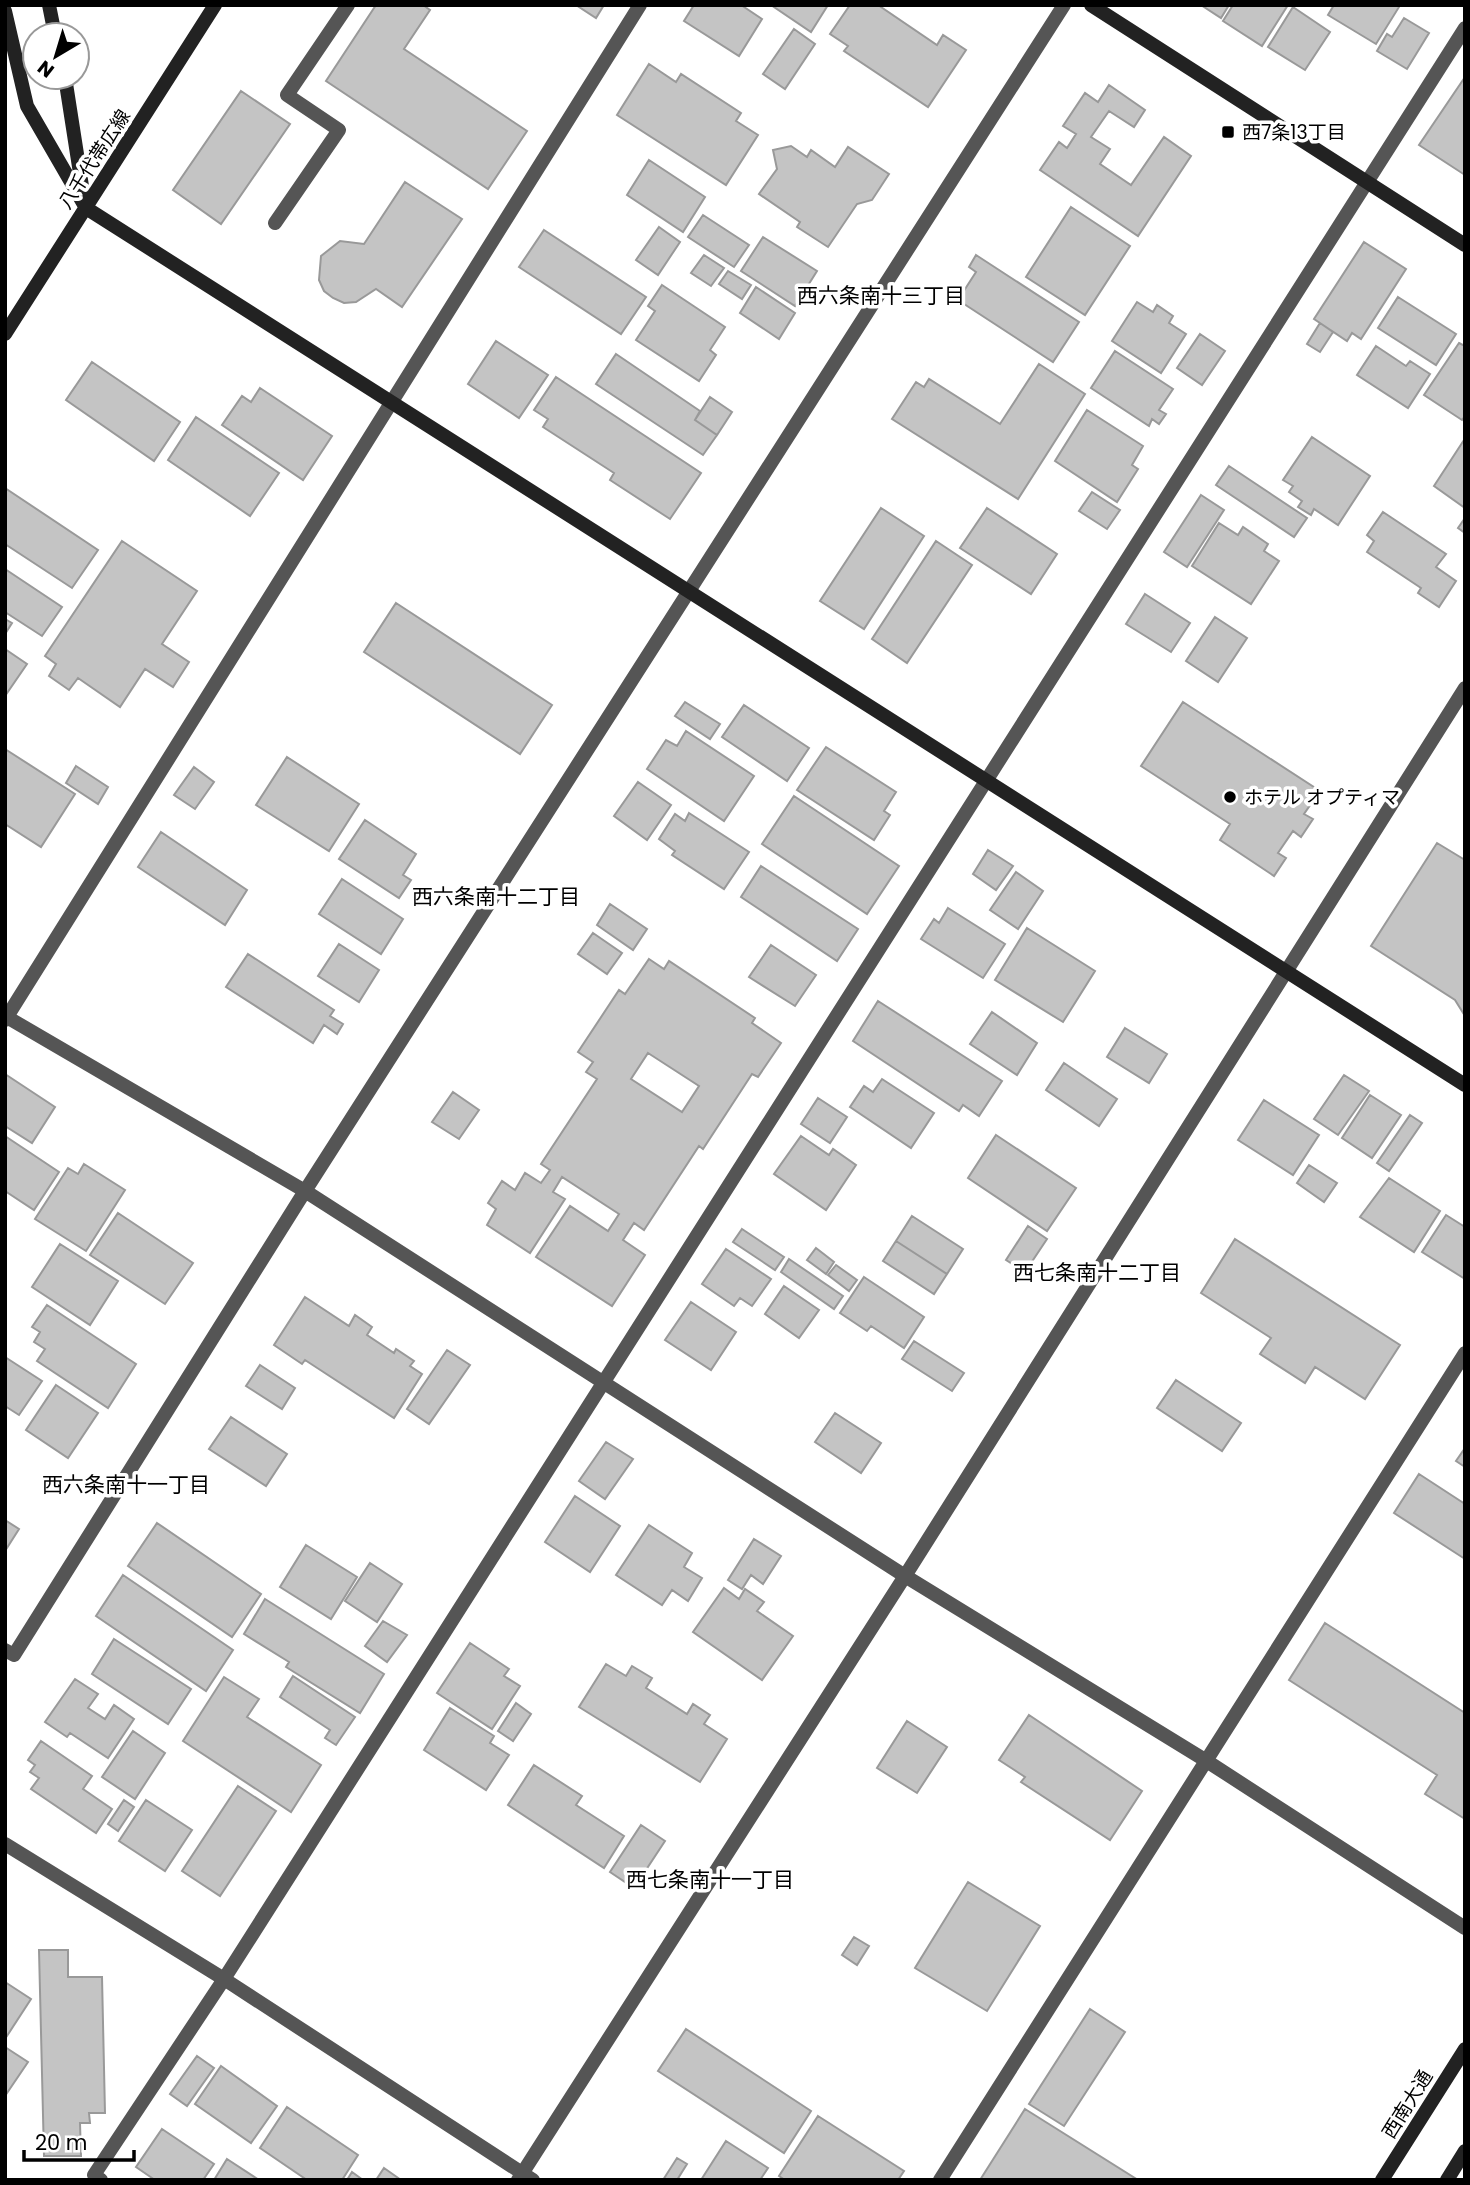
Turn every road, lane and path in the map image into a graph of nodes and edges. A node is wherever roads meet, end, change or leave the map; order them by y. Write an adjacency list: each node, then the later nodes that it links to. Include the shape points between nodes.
1 (215, 5): 10 (street, 八千代帯広線)
2 (348, 5): 11 (street, via 287,95 339,130)
3 (640, 5): 14 (street)
4 (1064, 5): 15 (street)
5 (1091, 5): 9 (street)
6 (5, 11): 10 (street, via 27,106)
7 (1465, 28): 9 (street)
8 (67, 91): 10 (street)
9 (1365, 183): 12 (street); 17 (street)
10 (86, 208): 13 (street, 八千代帯広線); 14 (street)
11 (275, 223)
12 (1465, 245)
13 (5, 334)
14 (389, 403): 15 (street); 19 (street)
15 (692, 591): 17 (street); 21 (street)
16 (1465, 688): 18 (street)
17 (985, 781): 18 (street); 23 (street)
18 (1284, 970): 20 (street); 24 (street)
19 (6, 1018): 21 (street)
20 (1465, 1085)
21 (305, 1191): 23 (street); 25 (street)
22 (1465, 1353): 26 (street)
23 (605, 1381): 24 (street); 29 (street)
24 (905, 1576): 26 (street); 33 (street)
25 (8, 1658)
26 (1205, 1760): 28 (street); 34 (street)
27 (5, 1844): 29 (street)
28 (1465, 1928)
29 (224, 1979): 32 (street); 33 (street)
30 (1465, 2049): 35 (street, 西南大通)
31 (1465, 2151): 36 (street)
32 (93, 2178)
33 (525, 2178)
34 (940, 2180)
35 (1381, 2180)
36 (1447, 2180)

